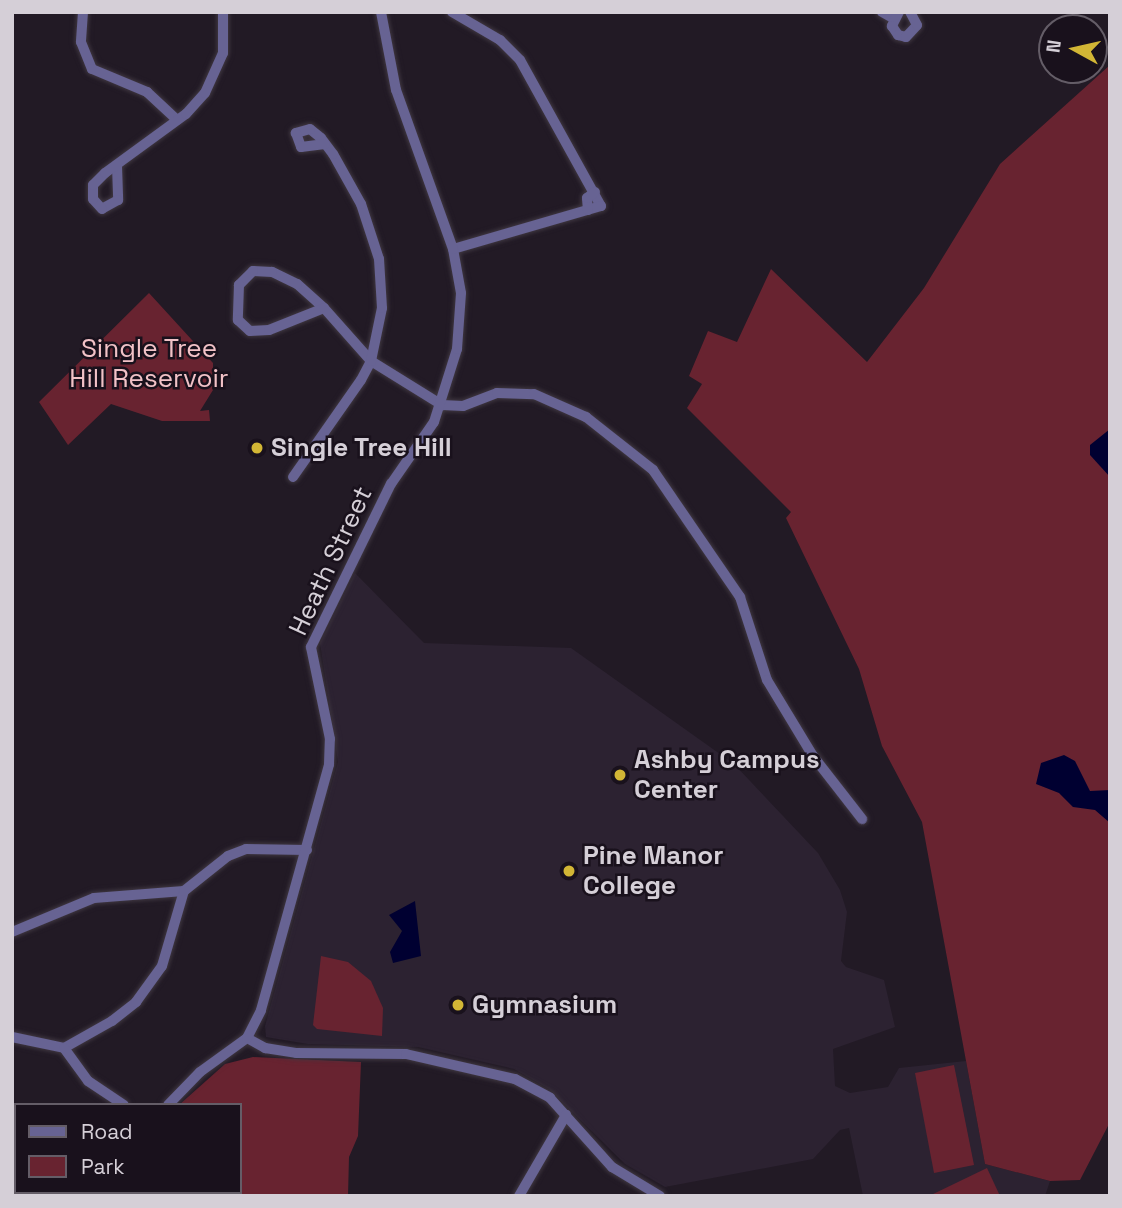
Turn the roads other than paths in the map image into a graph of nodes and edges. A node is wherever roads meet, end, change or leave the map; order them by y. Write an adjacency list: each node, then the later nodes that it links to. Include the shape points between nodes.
1 (83, 12): 8 (street, via 81,42 94,71 137,86)
2 (223, 12): 8 (street, via 219,66 198,103)
3 (381, 12): 11 (street, Heath Street, via 397,90)
4 (452, 12): 11 (street, via 500,40 520,60 601,206)
5 (882, 12): 7 (street)
6 (916, 14): 7 (street, via 916,29 906,37 893,30)
7 (896, 15)
8 (177, 120): 10 (street)
9 (325, 144): 13 (street, via 360,204 379,259 382,308)
10 (117, 166)
11 (453, 249): 14 (street, Heath Street, via 461,320)
12 (324, 308): 12 (street, via 253,332 238,320 239,285 253,271 272,272 297,285); 13 (street)
13 (371, 361): 14 (street); 15 (street, via 351,399)
14 (442, 405): 16 (street, via 463,406 497,393 534,394 586,417 653,470 740,597 767,680 813,756); 17 (street, Heath Street, via 391,484 311,647 331,746 327,782)
15 (293, 477)
16 (862, 820)
17 (307, 850): 18 (street, via 246,849 228,856); 21 (street, Heath Street, via 265,998)
18 (184, 891): 19 (street, via 94,898); 22 (street, via 162,966 153,981 112,1021)
19 (12, 932)
20 (12, 1037): 22 (street)
21 (247, 1038): 24 (street, Heath Street, via 200,1072); 25 (street, via 281,1051 406,1055 482,1070 530,1085)
22 (64, 1048): 23 (street, via 88,1081)
23 (121, 1103)
24 (169, 1103)
25 (566, 1115): 26 (street); 27 (street, via 612,1167)
26 (519, 1196)
27 (660, 1196)

